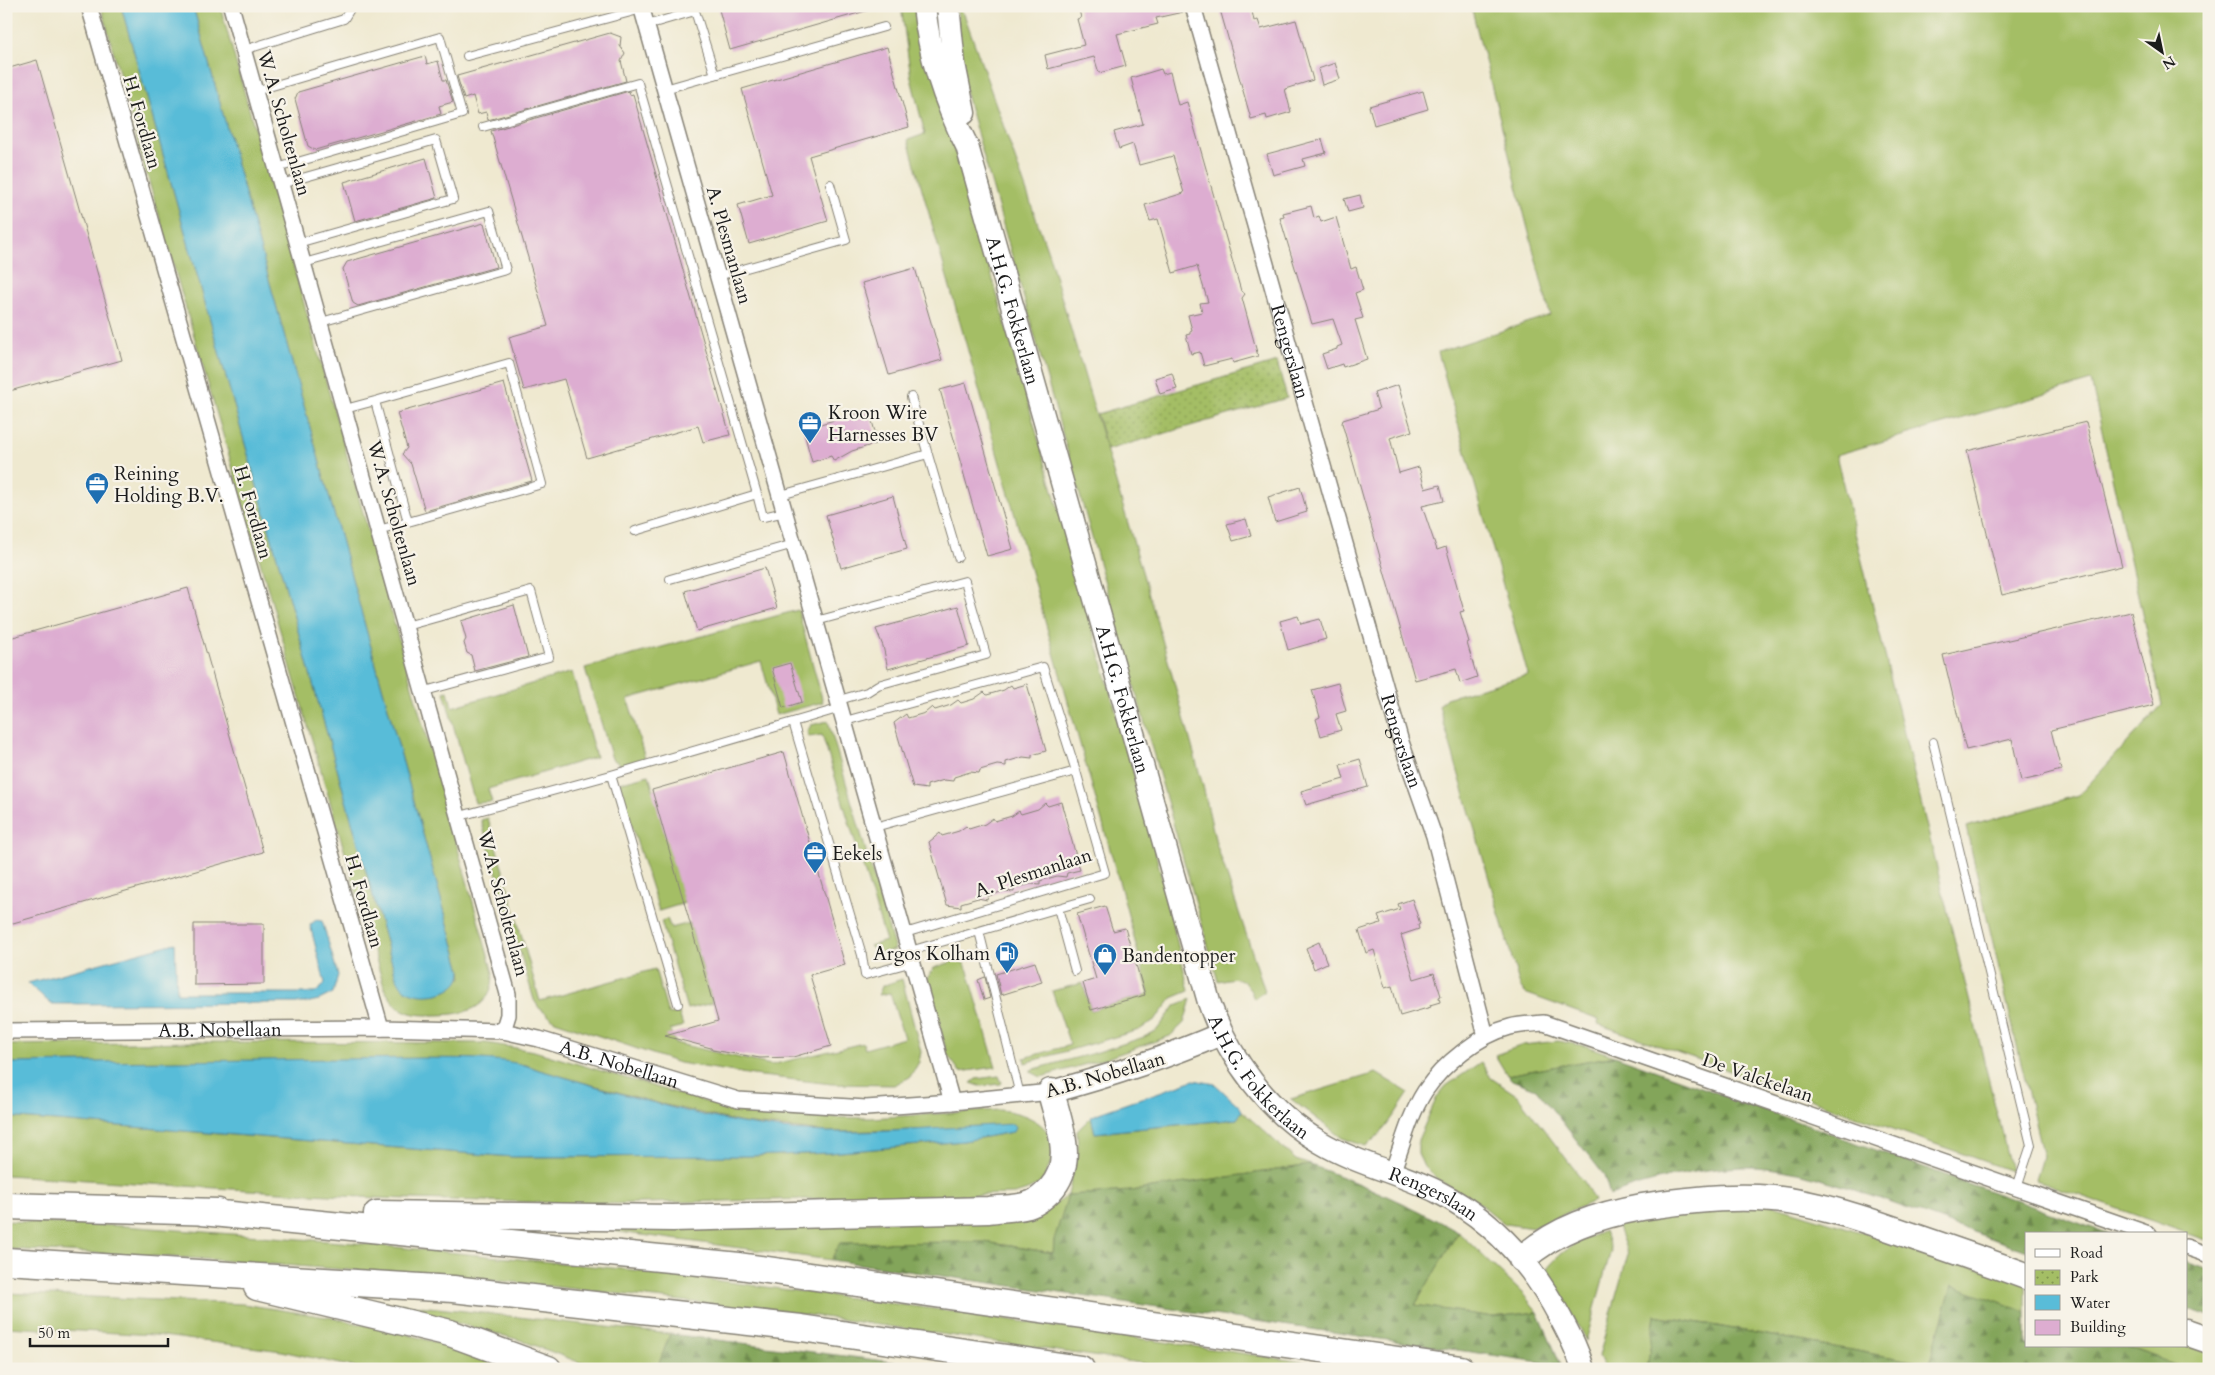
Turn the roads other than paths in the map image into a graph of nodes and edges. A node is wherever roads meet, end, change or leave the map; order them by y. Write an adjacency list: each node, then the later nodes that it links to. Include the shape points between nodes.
1 (89, 6): 55 (street, H. Fordlaan)
2 (231, 6): 11 (street, W.A. Scholtenlaan)
3 (352, 6): 11 (lane, via 344,19)
4 (924, 6): 17 (main road, A.H.G. Fokkerlaan, via 944,92)
5 (948, 6): 17 (main road, A.H.G. Fokkerlaan)
6 (1193, 6): 59 (street, Rengerslaan, via 1401,742 1434,836)
7 (642, 8): 9 (street, A. Plesmanlaan); 12 (lane)
8 (695, 8): 9 (lane); 13 (lane)
9 (647, 25): 14 (street, A. Plesmanlaan)
10 (884, 28): 13 (lane)
11 (244, 50): 15 (street, W.A. Scholtenlaan)
12 (467, 56)
13 (715, 75): 14 (lane)
14 (665, 89): 23 (street, A. Plesmanlaan)
15 (255, 91): 18 (street, W.A. Scholtenlaan); 18 (lane, via 440,38 462,114)
16 (483, 127): 29 (lane, via 638,83)
17 (967, 146): 58 (main road, A.H.G. Fokkerlaan)
18 (277, 168): 19 (street, W.A. Scholtenlaan)
19 (281, 184): 21 (street, W.A. Scholtenlaan); 21 (lane, via 436,140 446,174 453,200)
20 (830, 184): 23 (lane, via 846,240)
21 (298, 243): 22 (street, W.A. Scholtenlaan)
22 (304, 263): 24 (street, W.A. Scholtenlaan); 24 (lane, via 489,211 492,219 506,270)
23 (718, 276): 30 (street, A. Plesmanlaan)
24 (321, 322): 27 (street, W.A. Scholtenlaan)
25 (911, 397): 28 (lane)
26 (375, 401): 27 (lane); 32 (lane); 32 (lane, via 509,363 542,484)
27 (345, 409): 33 (street, W.A. Scholtenlaan)
28 (928, 454): 30 (lane); 36 (lane)
29 (757, 494): 31 (lane, via 763,518); 34 (lane)
30 (781, 495): 31 (street, A. Plesmanlaan)
31 (785, 512): 35 (street, A. Plesmanlaan)
32 (408, 522): 33 (lane)
33 (378, 530): 39 (street, W.A. Scholtenlaan)
34 (635, 531)
35 (794, 544): 37 (lane); 38 (street, A. Plesmanlaan)
36 (958, 557)
37 (670, 580)
38 (816, 621): 41 (street, A. Plesmanlaan); 41 (lane, via 966,581 986,655 878,685)
39 (406, 626): 40 (street, W.A. Scholtenlaan); 40 (lane, via 531,591 549,657)
40 (425, 691): 46 (street, W.A. Scholtenlaan)
41 (842, 710): 42 (lane); 44 (lane, A. Plesmanlaan, via 1043,667); 47 (street, A. Plesmanlaan)
42 (792, 722): 45 (lane); 52 (lane, via 862,955 865,975)
43 (1933, 742): 64 (lane, via 2032,1145)
44 (1076, 771): 47 (lane); 51 (lane, A. Plesmanlaan, via 1105,873)
45 (610, 775): 46 (lane); 54 (lane)
46 (460, 816): 57 (street, W.A. Scholtenlaan, via 508,994 508,1015)
47 (875, 827): 51 (street, A. Plesmanlaan)
48 (1090, 898): 49 (lane)
49 (1058, 908): 50 (lane); 53 (lane)
50 (979, 931): 52 (lane); 61 (lane)
51 (905, 933): 52 (street, A. Plesmanlaan)
52 (912, 956): 62 (street, A. Plesmanlaan)
53 (1075, 971)
54 (678, 1004)
55 (381, 1028): 56 (street, A.B. Nobellaan); 57 (street, A.B. Nobellaan)
56 (6, 1031)
57 (503, 1031): 62 (street, A.B. Nobellaan, via 738,1100 866,1108)
58 (1221, 1034): 60 (main road, A.B. Nobellaan, via 1151,1062); 63 (main road, A.H.G. Fokkerlaan, via 1262,1092 1296,1124 1319,1142)
59 (1486, 1036): 63 (street, Rengerslaan, via 1458,1054 1426,1090 1411,1120); 64 (street, De Valckelaan, via 1510,1027 1544,1023)
60 (1051, 1092): 61 (street, A.B. Nobellaan); 66 (highway, via 1065,1161 1056,1184 1032,1204 989,1210 673,1218)
61 (1020, 1095): 62 (street, A.B. Nobellaan)
62 (952, 1102)
63 (1392, 1173): 70 (main road, Rengerslaan, via 1438,1192 1481,1218)
64 (2017, 1186): 67 (street, De Valckelaan)
65 (6, 1206): 66 (highway)
66 (202, 1212): 78 (highway, via 740,1266)
67 (2144, 1232)
68 (2188, 1248): 69 (street)
69 (2209, 1255)
70 (1522, 1259): 73 (highway, via 1543,1243 1579,1224 1611,1213 1688,1200 1731,1198 1798,1203 1856,1216); 79 (main road, Rengerslaan, via 1556,1309)
71 (6, 1261): 72 (highway)
72 (200, 1272): 76 (highway, via 308,1301 450,1333); 77 (highway, via 463,1290 801,1328)
73 (2025, 1276)
74 (2188, 1333): 75 (highway)
75 (2209, 1340)
76 (548, 1369)
77 (1081, 1369)
78 (1461, 1369)
79 (1584, 1369)

